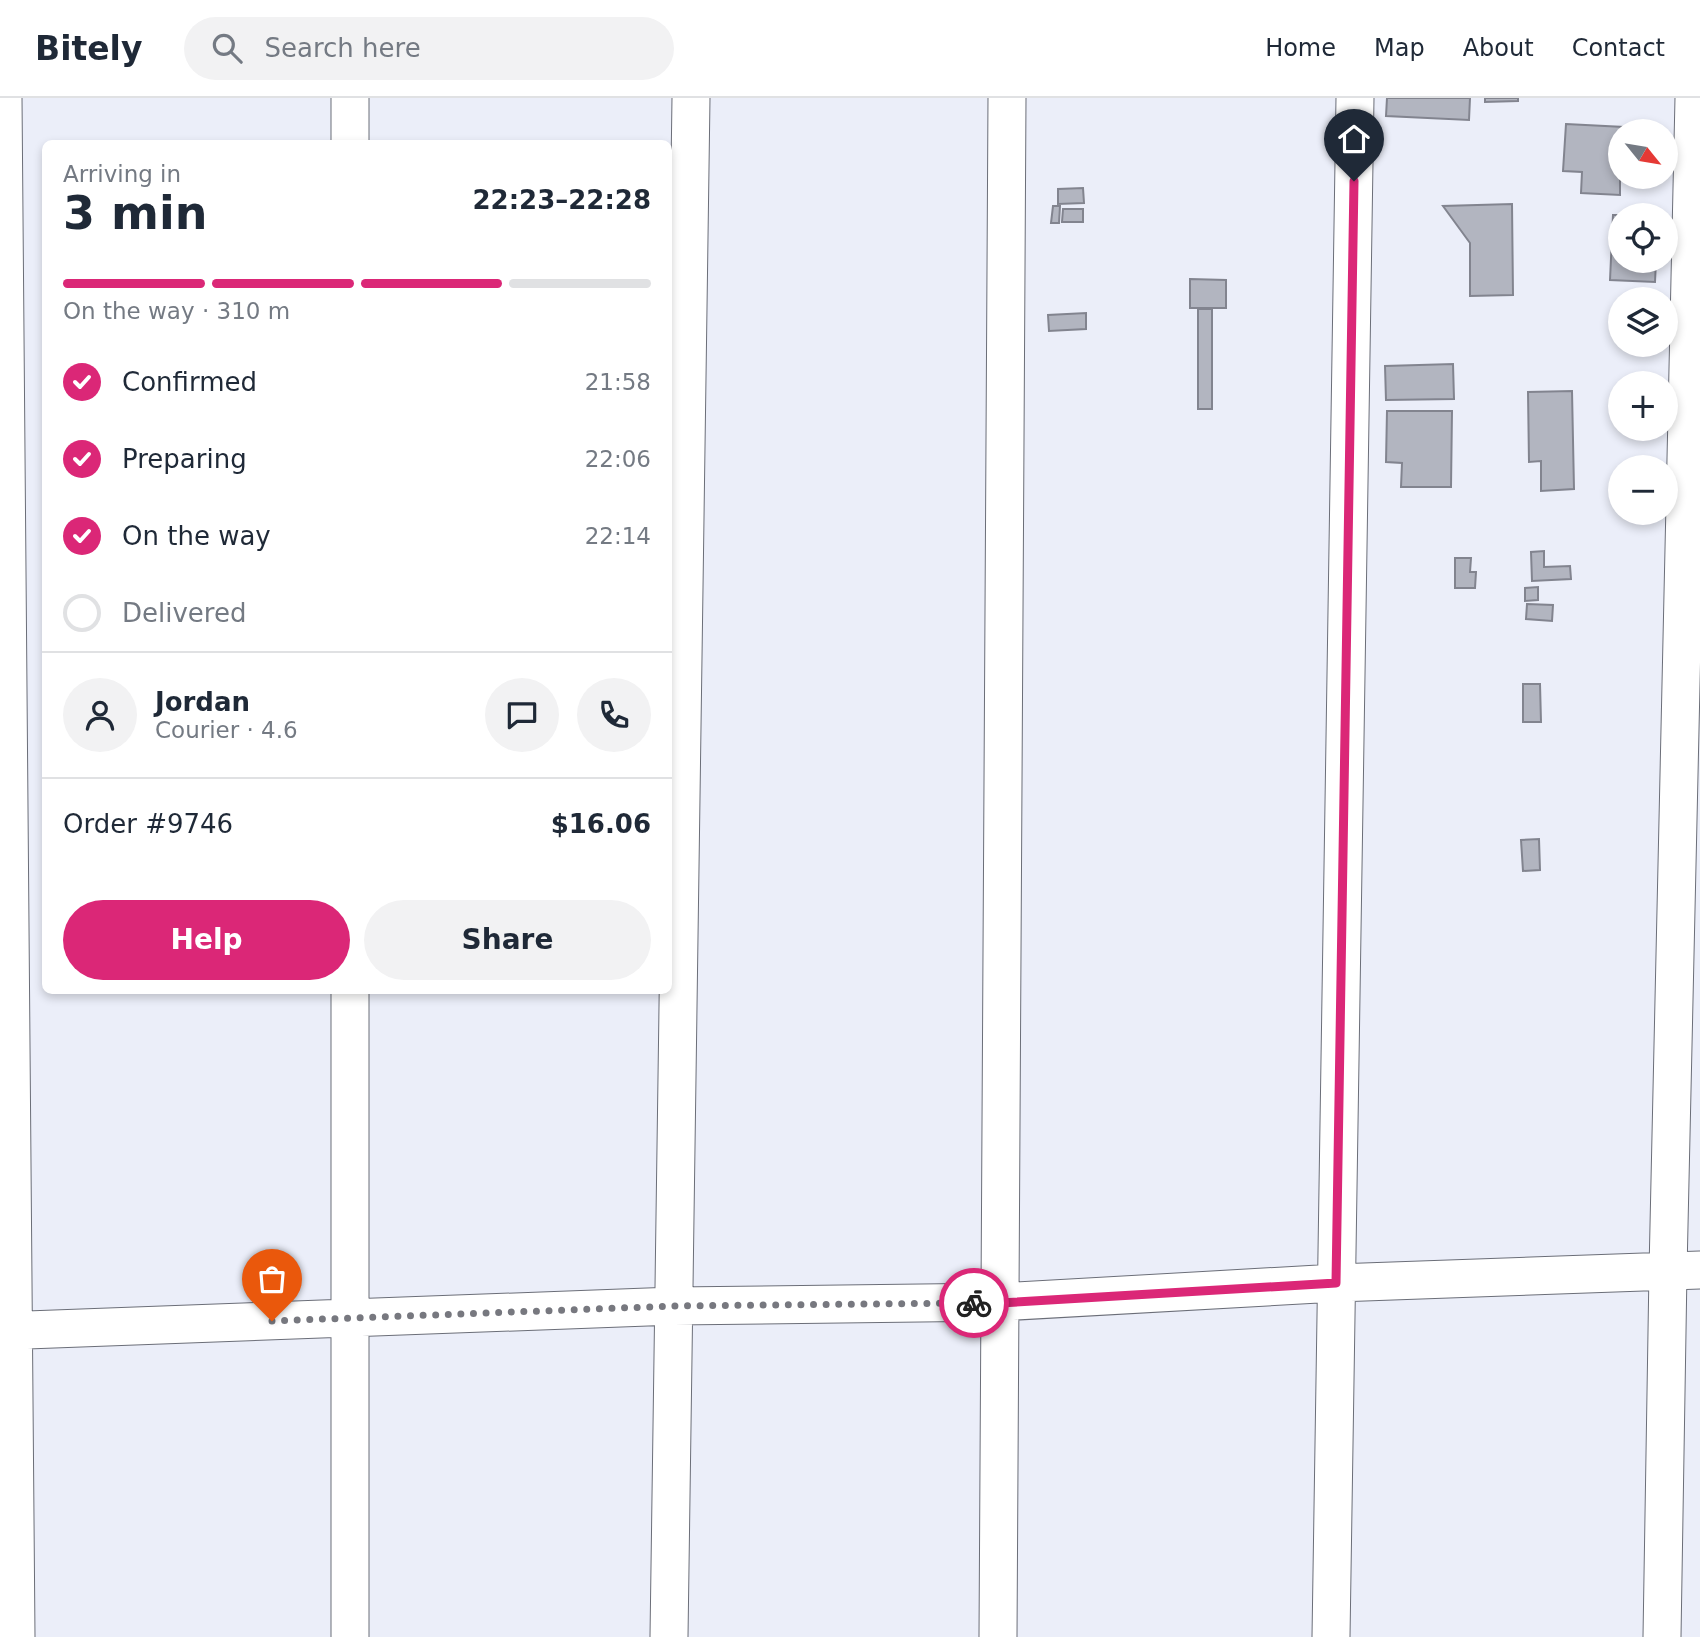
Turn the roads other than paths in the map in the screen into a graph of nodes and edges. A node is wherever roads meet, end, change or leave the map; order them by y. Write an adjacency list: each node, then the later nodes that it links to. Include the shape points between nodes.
1 (4, 98): 14 (street)
2 (350, 98): 7 (street)
3 (691, 98): 12 (street)
4 (1007, 98): 11 (street)
5 (1356, 98): 10 (street)
6 (1694, 98): 9 (street)
7 (350, 140)
8 (350, 994): 13 (street)
9 (1684, 1271): 10 (street); 20 (street)
10 (1336, 1283): 11 (street); 19 (street)
11 (1000, 1303): 12 (street); 18 (street)
12 (674, 1306): 13 (street); 17 (street)
13 (350, 1318): 14 (street); 16 (street)
14 (6, 1331): 15 (street)
15 (16, 1637)
16 (350, 1637)
17 (669, 1637)
18 (998, 1637)
19 (1331, 1637)
20 (1662, 1637)

